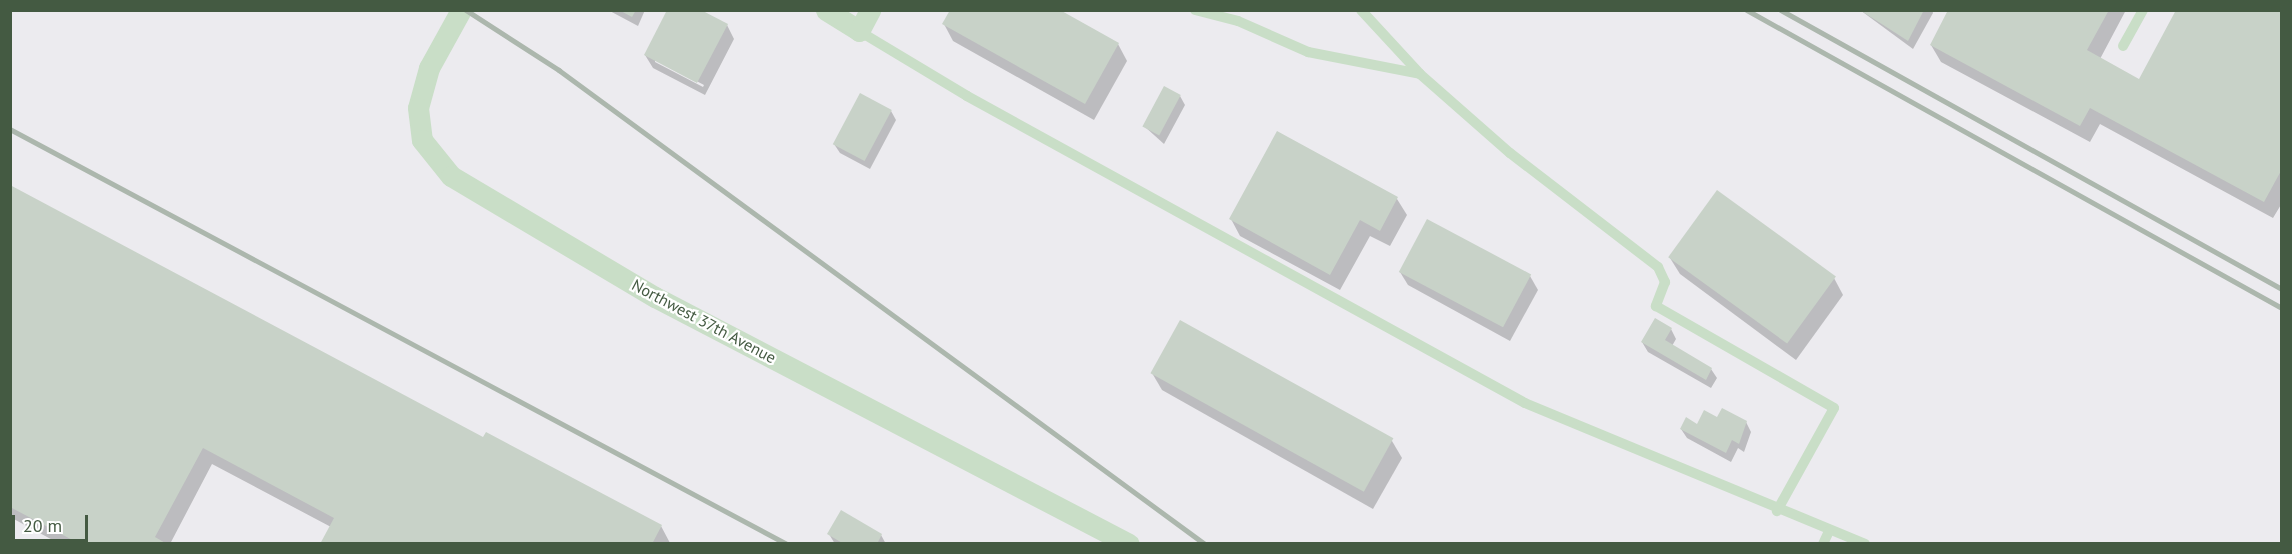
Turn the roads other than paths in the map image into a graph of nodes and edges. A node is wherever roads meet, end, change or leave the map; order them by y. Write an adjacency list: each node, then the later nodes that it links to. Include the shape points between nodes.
1 (461, 10): 13 (street, Northwest 37th Avenue, via 429,68 418,108 422,140 451,176 656,297)
2 (826, 10): 8 (street)
3 (870, 10): 8 (street)
4 (1195, 10): 7 (lane)
5 (1361, 10): 10 (lane)
6 (2143, 10): 9 (lane)
7 (1235, 15): 10 (lane, via 1308,52)
8 (859, 31): 11 (lane, via 1515,398)
9 (2123, 46)
10 (1420, 74): 11 (lane, via 1527,167 1658,267 1665,282 1656,306 1834,408)
11 (1777, 510): 12 (lane)
12 (1828, 531): 14 (lane); 15 (lane)
13 (1129, 543)
14 (1823, 543)
15 (1865, 543)

